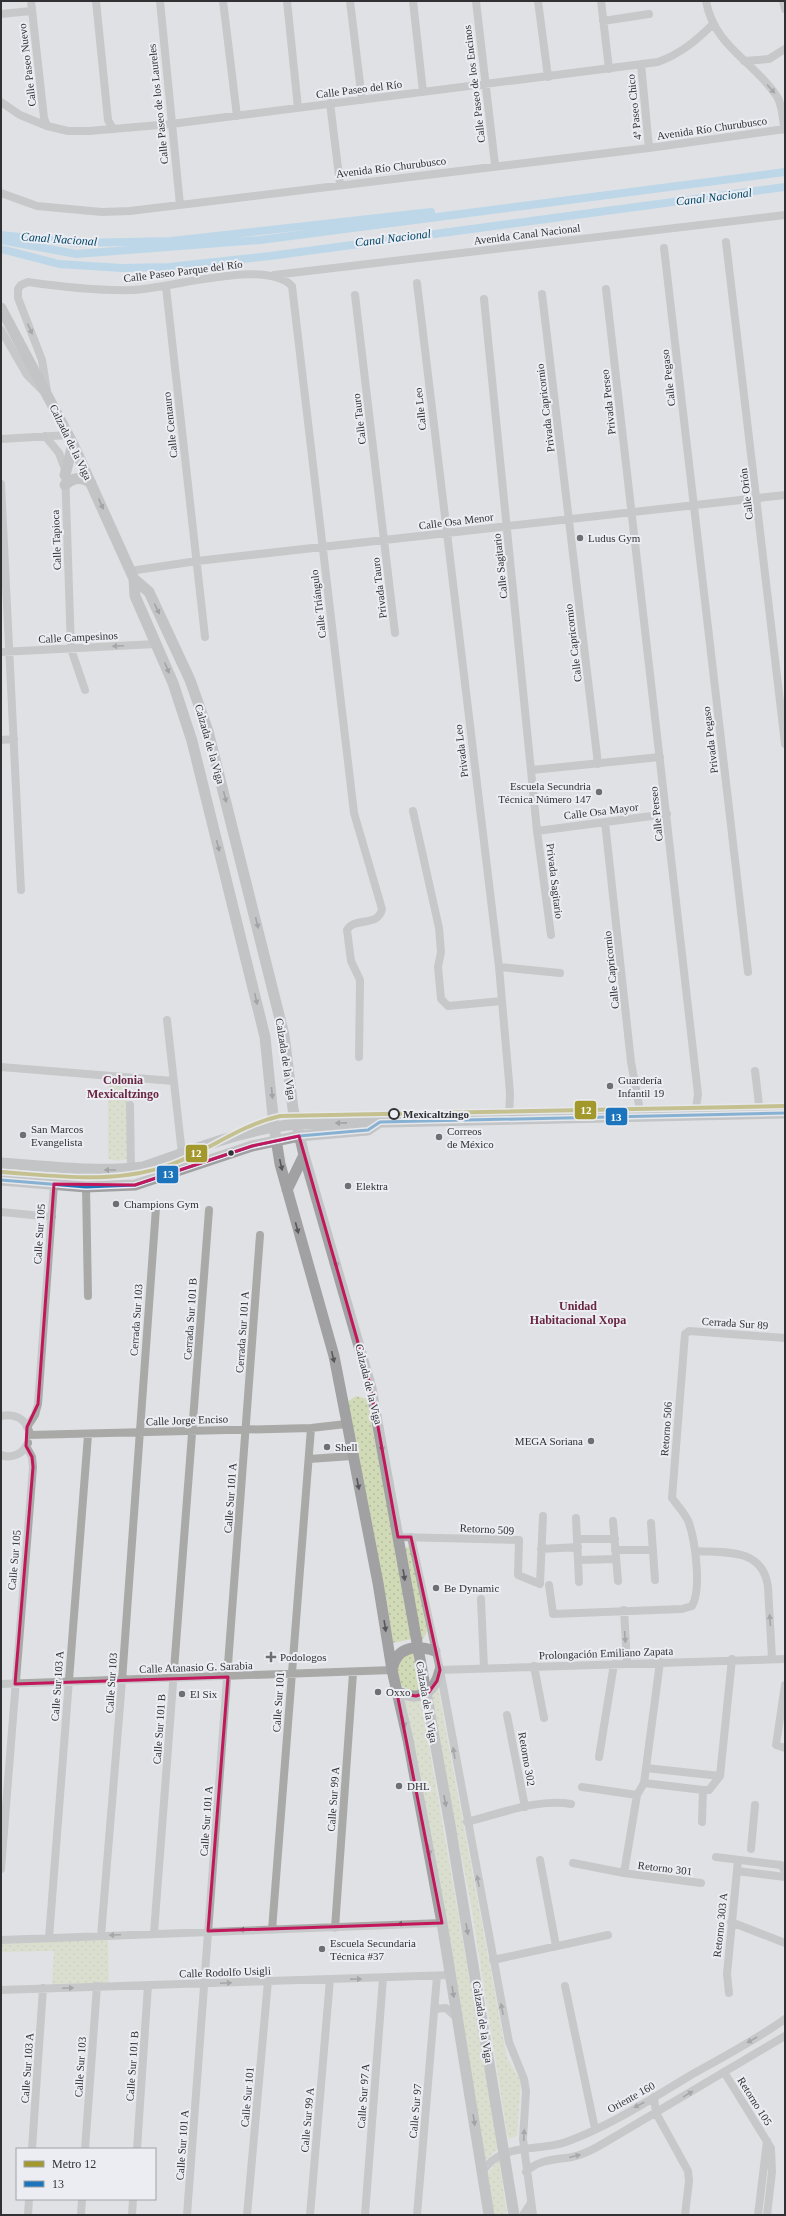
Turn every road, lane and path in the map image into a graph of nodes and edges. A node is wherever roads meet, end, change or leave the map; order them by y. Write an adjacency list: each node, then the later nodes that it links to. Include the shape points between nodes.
1 (31, 1): 14 (street, Calle Paseo Nuevo)
2 (96, 1): 34 (street, via 108,120)
3 (160, 1): 31 (street, Calle Paseo de los Laureles)
4 (223, 1): 30 (street)
5 (287, 1): 29 (street)
6 (350, 1): 26 (street)
7 (413, 1): 25 (street)
8 (476, 1): 24 (street, Calle Paseo de los Encinos)
9 (538, 1): 23 (street)
10 (601, 1): 17 (street)
11 (706, 1): 18 (street)
12 (783, 1): 13 (street)
13 (785, 9)
14 (32, 11): 15 (street); 32 (street, Calle Paseo Nuevo)
15 (1, 14)
16 (649, 14): 17 (street)
17 (603, 20): 22 (street)
18 (712, 24): 20 (street, via 733,52); 21 (street, Calle Paseo del Río, via 686,49 658,62)
19 (785, 49): 20 (street, via 770,59)
20 (744, 61): 33 (street, one-way to 33, via 777,96)
21 (641, 64): 22 (street, Calle Paseo del Río); 35 (street, 4ª Paseo Chico)
22 (609, 69): 23 (street, Calle Paseo del Río)
23 (548, 77): 24 (street, Calle Paseo del Río)
24 (485, 84): 25 (street, Calle Paseo del Río); 36 (street, Calle Paseo de los Encinos)
25 (423, 92): 26 (street, Calle Paseo del Río)
26 (362, 100): 28 (street, Calle Paseo del Río)
27 (1, 102): 32 (street, Calle Paseo del Río, via 20,115)
28 (330, 103): 29 (street, Calle Paseo del Río); 37 (street)
29 (298, 108): 30 (street, Calle Paseo del Río)
30 (237, 116): 31 (street, Calle Paseo del Río)
31 (171, 124): 34 (street, Calle Paseo del Río); 39 (street, Calle Paseo de los Laureles)
32 (47, 126): 34 (street, Calle Paseo del Río, via 68,131)
33 (785, 129): 35 (street, Avenida Río Churubusco)
34 (113, 130)
35 (650, 148): 36 (street, Avenida Río Churubusco)
36 (495, 165): 37 (street, Avenida Río Churubusco)
37 (340, 184): 39 (street, Avenida Río Churubusco)
38 (1, 193): 39 (street, Avenida Río Churubusco, via 37,206 75,211 130,211)
39 (180, 205)
40 (785, 215): 43 (street, Avenida Canal Nacional)
41 (726, 242): 61 (street, Calle Orión)
42 (664, 248): 62 (street, Calle Pegaso)
43 (272, 276): 45 (street, Calle Paseo Parque del Río); 46 (street, Calle Paseo Parque del Río, via 253,274 204,279)
44 (417, 283): 66 (street, Calle Leo)
45 (292, 286): 68 (street, Calle Triángulo)
46 (166, 287): 53 (street, Calle Paseo Parque del Río, one-way to 53, via 98,291 28,282 21,285 17,292 19,302 42,360); 69 (street, Calle Centauro)
47 (606, 289): 63 (street, Privada Perseo)
48 (542, 294): 64 (street, Privada Capricornio)
49 (355, 295): 67 (street, Calle Tauro)
50 (484, 299): 65 (street, Calle Sagitario)
51 (1, 308): 53 (main road, Calzada de la Viga)
52 (1, 330): 53 (street, via 27,375)
53 (47, 394): 56 (main road, Calzada de la Viga)
54 (45, 436): 55 (street); 56 (street); 57 (street, Calle Tapioca, via 59,453)
55 (1, 438)
56 (71, 440): 57 (main road); 58 (main road, Calzada de la Viga)
57 (65, 480): 58 (main road, via 76,478); 74 (street, Calle Tapioca)
58 (91, 483): 70 (main road, Calzada de la Viga, one-way to 70)
59 (1, 484): 75 (street)
60 (785, 495): 61 (street, Calle Osa Menor)
61 (758, 498): 62 (street, Calle Osa Menor); 79 (street, Calle Orión)
62 (695, 505): 63 (street, Calle Osa Menor); 91 (street, Privada Pegaso)
63 (631, 512): 64 (street, Calle Osa Menor); 80 (street, Calle Perseo)
64 (569, 519): 65 (street, Calle Osa Menor); 81 (street, Calle Capricornio)
65 (508, 526): 66 (street, Calle Osa Menor); 82 (street, Calle Sagitario)
66 (446, 533): 67 (street, Calle Osa Menor); 89 (street, Privada Leo)
67 (384, 540): 68 (street, Calle Osa Menor); 71 (street, Privada Tauro)
68 (323, 547): 69 (street, Calle Osa Menor); 96 (street, Calle Triángulo, via 354,813 382,909 377,919 352,924 347,930 351,961 360,980)
69 (196, 561): 70 (street, Calle Osa Menor); 72 (street, Calle Centauro)
70 (132, 575): 73 (main road, Calzada de la Viga, via 135,596); 90 (main road, Calzada de la Viga, one-way to 90, via 149,592 177,649 200,705)
71 (395, 633)
72 (205, 637)
73 (156, 644): 74 (street, Calle Campesinos, one-way to 74); 93 (main road, Calzada de la Viga, one-way to 93, via 181,704 192,741)
74 (71, 649): 75 (street, Calle Campesinos); 76 (street, Calle Tapioca)
75 (5, 651): 77 (street)
76 (85, 690)
77 (14, 739): 78 (street); 87 (street)
78 (1, 740)
79 (785, 744)
80 (660, 757): 81 (street); 84 (street, Calle Perseo)
81 (598, 764): 82 (street)
82 (532, 770): 86 (street, Calle Sagitario)
83 (413, 811): 94 (street, via 439,928 438,967 441,999 448,1006)
84 (667, 814): 85 (street, Calle Osa Mayor); 103 (street, Calle Perseo, via 698,1094)
85 (605, 822): 86 (street, Calle Osa Mayor); 104 (street, Calle Capricornio, via 632,1069)
86 (538, 831): 88 (street, Privada Sagitario)
87 (21, 890)
88 (551, 935)
89 (499, 967): 92 (street); 94 (street, Privada Leo)
90 (269, 972): 93 (main road); 107 (main road, Calzada de la Viga, via 284,1035)
91 (748, 972)
92 (560, 973)
93 (251, 976): 108 (main road, Calzada de la Viga, one-way to 108, via 265,1037)
94 (502, 1001): 105 (street, Privada Leo, via 510,1094)
95 (167, 1020): 99 (street)
96 (359, 1057)
97 (1, 1067): 99 (street)
98 (755, 1071): 101 (street)
99 (173, 1081): 113 (street)
100 (130, 1105): 116 (street)
101 (760, 1113): 102 (main road); 103 (main road)
102 (785, 1113)
103 (695, 1115): 104 (main road)
104 (641, 1116): 105 (main road)
105 (509, 1119): 106 (main road)
106 (380, 1122): 107 (main road, one-way to 107); 110 (main road, via 368,1130)
107 (296, 1124): 108 (main road); 110 (main road, Calzada de la Viga)
108 (274, 1126): 109 (main road); 111 (main road, Calzada de la Viga)
109 (246, 1133): 112 (main road, via 254,1138); 113 (main road)
110 (299, 1136): 111 (main road); 114 (main road, Calzada de la Viga)
111 (276, 1140): 112 (main road); 120 (main road, Calzada de la Viga, one-way to 120)
112 (252, 1146): 119 (main road, via 135,1185)
113 (182, 1154): 116 (main road)
114 (304, 1155): 120 (main road); 146 (main road, Calzada de la Viga, one-way to 146, via 371,1388)
115 (1, 1163): 116 (main road, one-way to 115)
116 (131, 1169)
117 (1, 1180): 118 (main road)
118 (54, 1184): 119 (main road); 124 (street, Calle Sur 105)
119 (86, 1187): 126 (street)
120 (287, 1190): 130 (main road, Calzada de la Viga, one-way to 130, via 334,1356)
121 (156, 1208): 135 (street, Cerrada Sur 103)
122 (209, 1210): 134 (street, Cerrada Sur 101 B)
123 (1, 1212): 124 (street)
124 (52, 1217): 131 (street, Calle Sur 105, via 38,1404 35,1415)
125 (260, 1235): 133 (street, Cerrada Sur 101 A)
126 (88, 1296)
127 (684, 1334): 128 (street, Cerrada Sur 89, via 689,1331); 153 (street, Retorno 506, via 672,1498 689,1522)
128 (785, 1338)
129 (1, 1416): 131 (street, via 16,1416 23,1420)
130 (346, 1424): 132 (street, Calle Jorge Enciso); 140 (main road, Calzada de la Viga)
131 (27, 1427): 137 (street)
132 (311, 1428): 133 (street, Calle Jorge Enciso); 141 (street, Calle Sur 101)
133 (246, 1430): 134 (street, Calle Jorge Enciso); 176 (street, Calle Sur 101 A)
134 (192, 1431): 135 (street, Calle Jorge Enciso); 177 (street, Calle Sur 101 B)
135 (139, 1432): 136 (street, Calle Jorge Enciso); 178 (street, Calle Sur 103)
136 (88, 1434): 137 (street, Calle Jorge Enciso); 179 (street, Calle Sur 103 A)
137 (29, 1435): 138 (street)
138 (26, 1446): 139 (street, via 14,1456); 181 (street, Calle Sur 105, via 32,1457 33,1468)
139 (1, 1455)
140 (352, 1456): 141 (street); 172 (main road, Calzada de la Viga, one-way to 172, via 378,1583)
141 (309, 1459): 175 (street, Calle Sur 101)
142 (542, 1516): 150 (street)
143 (576, 1518): 149 (street)
144 (613, 1521): 148 (street)
145 (651, 1523): 152 (street)
146 (398, 1537): 147 (street, Retorno 509); 162 (main road, Calzada de la Viga, one-way to 162)
147 (410, 1537): 150 (street, Retorno 509, via 519,1540 518,1575 540,1584); 163 (street, Calzada de la Viga)
148 (614, 1539): 149 (street); 151 (street)
149 (577, 1543): 150 (street); 155 (street)
150 (541, 1549)
151 (615, 1550): 152 (street); 154 (street)
152 (653, 1550): 156 (street)
153 (696, 1550): 161 (street, via 696,1595 692,1606 682,1610); 165 (street, one-way to 153, via 768,1587 761,1565 741,1555)
154 (616, 1559): 155 (street); 157 (street)
155 (579, 1560): 158 (street)
156 (655, 1580)
157 (618, 1581)
158 (579, 1582)
159 (550, 1585): 161 (street, via 553,1614)
160 (481, 1600): 171 (street)
161 (624, 1610): 168 (street, one-way to 168)
162 (416, 1647): 163 (main road); 172 (main road, via 402,1651); 184 (main road, Calzada de la Viga)
163 (435, 1651): 173 (street, Calzada de la Viga)
164 (732, 1659): 165 (street, Prolongación Emiliano Zapata); 167 (street, Prolongación Emiliano Zapata); 190 (street)
165 (772, 1659): 166 (street, Prolongación Emiliano Zapata)
166 (785, 1659)
167 (660, 1662): 168 (street, Prolongación Emiliano Zapata); 189 (street)
168 (627, 1663): 169 (street, Prolongación Emiliano Zapata)
169 (614, 1664): 170 (street, Prolongación Emiliano Zapata); 188 (street)
170 (534, 1666): 171 (street, Prolongación Emiliano Zapata); 186 (street)
171 (484, 1668): 173 (street, Prolongación Emiliano Zapata)
172 (392, 1670): 174 (street, Calle Atanasio G. Sarabia); 183 (main road, Calzada de la Viga)
173 (440, 1670): 184 (main road, via 434,1687); 198 (street, Calzada de la Viga, one-way to 173)
174 (353, 1672): 175 (street, Calle Atanasio G. Sarabia); 213 (street, Calle Sur 99 A)
175 (291, 1675): 176 (street, Calle Atanasio G. Sarabia); 214 (street, Calle Sur 101)
176 (228, 1677): 177 (street, Calle Atanasio G. Sarabia); 215 (street, Calle Sur 101 A)
177 (173, 1679): 178 (street, Calle Atanasio G. Sarabia); 216 (street, Calle Sur 101 B)
178 (122, 1681): 179 (street, Calle Atanasio G. Sarabia); 218 (street, Calle Sur 103)
179 (68, 1682): 181 (street, Calle Atanasio G. Sarabia); 219 (street, Calle Sur 103 A)
180 (1, 1684): 181 (street, Calle Atanasio G. Sarabia)
181 (15, 1684): 205 (street, Calle Sur 105)
182 (785, 1685): 187 (street, via 776,1745)
183 (396, 1691): 184 (main road, via 409,1696); 212 (main road, Calzada de la Viga, one-way to 212, via 408,1740)
184 (424, 1694): 249 (main road, Calzada de la Viga, one-way to 249, via 471,1950)
185 (507, 1715): 197 (street, Retorno 302)
186 (544, 1718)
187 (785, 1748)
188 (599, 1757)
189 (646, 1768): 190 (street); 191 (street)
190 (720, 1776): 193 (street, via 709,1790)
191 (644, 1783): 193 (street); 194 (street)
192 (582, 1787): 194 (street)
193 (702, 1790): 199 (street)
194 (637, 1795): 208 (street)
195 (572, 1804): 197 (street, via 559,1802)
196 (756, 1805): 200 (street)
197 (525, 1807): 198 (street)
198 (467, 1822): 223 (street, Calzada de la Viga, one-way to 198)
199 (702, 1822)
200 (751, 1849)
201 (716, 1857): 203 (street)
202 (540, 1860): 222 (street)
203 (738, 1860): 206 (street, Retorno 303 A); 207 (street, via 781,1865)
204 (573, 1863): 208 (street, Retorno 301)
205 (1, 1869)
206 (737, 1871): 209 (street); 211 (street, Retorno 303 A)
207 (785, 1871)
208 (626, 1873): 210 (street, Retorno 301)
209 (785, 1877)
210 (700, 1883)
211 (731, 1922): 221 (street); 235 (street, Retorno 303 A, via 727,1974)
212 (442, 1923): 213 (street, one-way to 213); 224 (main road, Calzada de la Viga)
213 (335, 1928): 214 (street)
214 (272, 1930): 215 (street, one-way to 215)
215 (208, 1931): 216 (street); 229 (street, Calle Sur 101 A)
216 (154, 1933): 218 (street, one-way to 218)
217 (608, 1935): 222 (street)
218 (101, 1936): 219 (street)
219 (50, 1938): 220 (street)
220 (1, 1940)
221 (785, 1943)
222 (556, 1946): 223 (street)
223 (493, 1960): 248 (street, Calzada de la Viga, one-way to 223, via 526,2091 524,2079 509,2042)
224 (451, 1975): 225 (street, Calle Rodolfo Usigli); 237 (main road, Calzada de la Viga, one-way to 237)
225 (437, 1976): 226 (street, Calle Rodolfo Usigli); 236 (street, Calle Sur 97)
226 (383, 1978): 227 (street, Calle Rodolfo Usigli, one-way to 226); 262 (street, Calle Sur 97 A)
227 (330, 1980): 228 (street, Calle Rodolfo Usigli); 261 (street, Calle Sur 99 A)
228 (268, 1981): 229 (street, Calle Rodolfo Usigli, one-way to 228); 260 (street, Calle Sur 101)
229 (205, 1984): 230 (street, Calle Rodolfo Usigli); 259 (street, Calle Sur 101 A)
230 (148, 1985): 231 (street, Calle Rodolfo Usigli); 247 (street, Calle Sur 101 B)
231 (97, 1986): 233 (street, Calle Rodolfo Usigli, one-way to 231); 246 (street, Calle Sur 103)
232 (565, 1986): 243 (street)
233 (43, 1988): 234 (street, Calle Rodolfo Usigli); 245 (street, Calle Sur 103 A)
234 (1, 1990)
235 (729, 1993)
236 (434, 2009): 237 (street, via 446,2008); 263 (street, Calle Sur 97)
237 (457, 2018): 251 (main road, Calzada de la Viga, one-way to 251)
238 (785, 2019): 241 (street, Oriente 160, one-way to 241)
239 (785, 2036): 240 (street)
240 (724, 2072): 242 (street, one-way to 240); 244 (street, Retorno 105)
241 (654, 2097): 242 (street); 243 (street, Oriente 160, one-way to 243)
242 (656, 2113): 250 (street, one-way to 242, via 540,2162 587,2152); 268 (street, via 688,2171)
243 (595, 2129): 248 (street, Oriente 160, via 566,2142)
244 (767, 2141): 269 (street, Retorno 105); 270 (street, Retorno 105, via 773,2154)
245 (32, 2148)
246 (85, 2148)
247 (137, 2148)
248 (524, 2150): 249 (street, Oriente 160); 250 (street, Calzada de la Viga)
249 (503, 2153): 251 (street, Oriente 160, via 486,2165); 265 (main road, Calzada de la Viga)
250 (526, 2172): 255 (street, Calzada de la Viga)
251 (482, 2173): 264 (main road, Calzada de la Viga)
252 (29, 2200): 256 (street)
253 (82, 2200): 257 (street)
254 (133, 2200): 258 (street)
255 (531, 2203): 266 (street); 267 (street, Calzada de la Viga)
256 (28, 2215)
257 (81, 2215)
258 (132, 2215)
259 (187, 2215)
260 (247, 2215)
261 (310, 2215)
262 (365, 2215)
263 (417, 2215)
264 (489, 2215)
265 (514, 2215)
266 (523, 2215)
267 (533, 2215)
268 (685, 2215)
269 (758, 2215)
270 (767, 2215)

